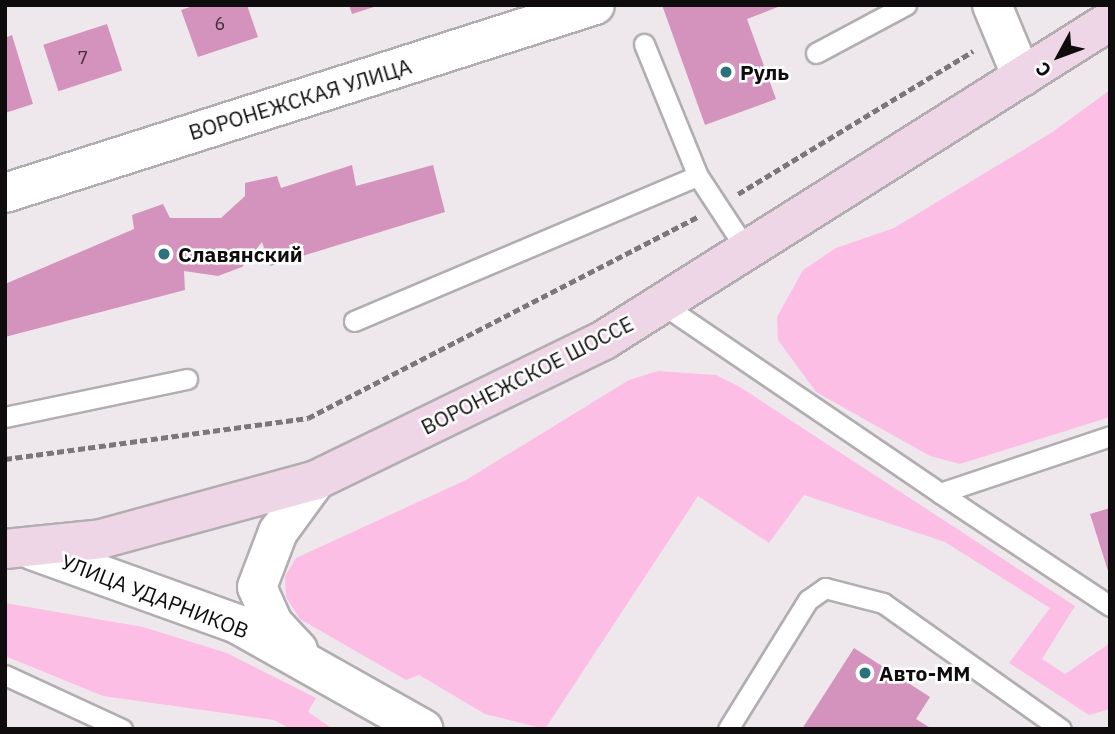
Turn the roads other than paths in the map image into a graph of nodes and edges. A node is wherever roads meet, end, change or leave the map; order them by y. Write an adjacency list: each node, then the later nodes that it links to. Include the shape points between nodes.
1 (595, 5): 9 (street, ВОРОНЕЖСКАЯ УЛИЦА)
2 (906, 5): 6 (lane)
3 (998, 19): 7 (street)
4 (1110, 21): 7 (main road, ВОРОНЕЖСКОЕ ШОССЕ)
5 (645, 44): 8 (lane)
6 (816, 53)
7 (1022, 77): 10 (main road, ВОРОНЕЖСКОЕ ШОССЕ)
8 (698, 176): 10 (lane); 12 (lane)
9 (5, 193)
10 (748, 252): 11 (main road, ВОРОНЕЖСКОЕ ШОССЕ)
11 (662, 304): 16 (main road, ВОРОНЕЖСКОЕ ШОССЕ, via 604,340); 17 (lane)
12 (354, 321)
13 (187, 379): 14 (lane)
14 (5, 417)
15 (1110, 436): 17 (lane)
16 (316, 480): 18 (main road, ВОРОНЕЖСКОЕ ШОССЕ, via 160,525); 20 (street, via 278,532 257,587 273,624)
17 (940, 493): 19 (lane)
18 (18, 549): 20 (street, УЛИЦА УДАРНИКОВ, via 169,597)
19 (1110, 606)
20 (306, 659): 23 (street, УЛИЦА УДАРНИКОВ)
21 (5, 675): 22 (lane)
22 (122, 729)
23 (424, 729)
24 (729, 729): 25 (lane, via 808,600 825,588 883,603)
25 (1060, 729)

